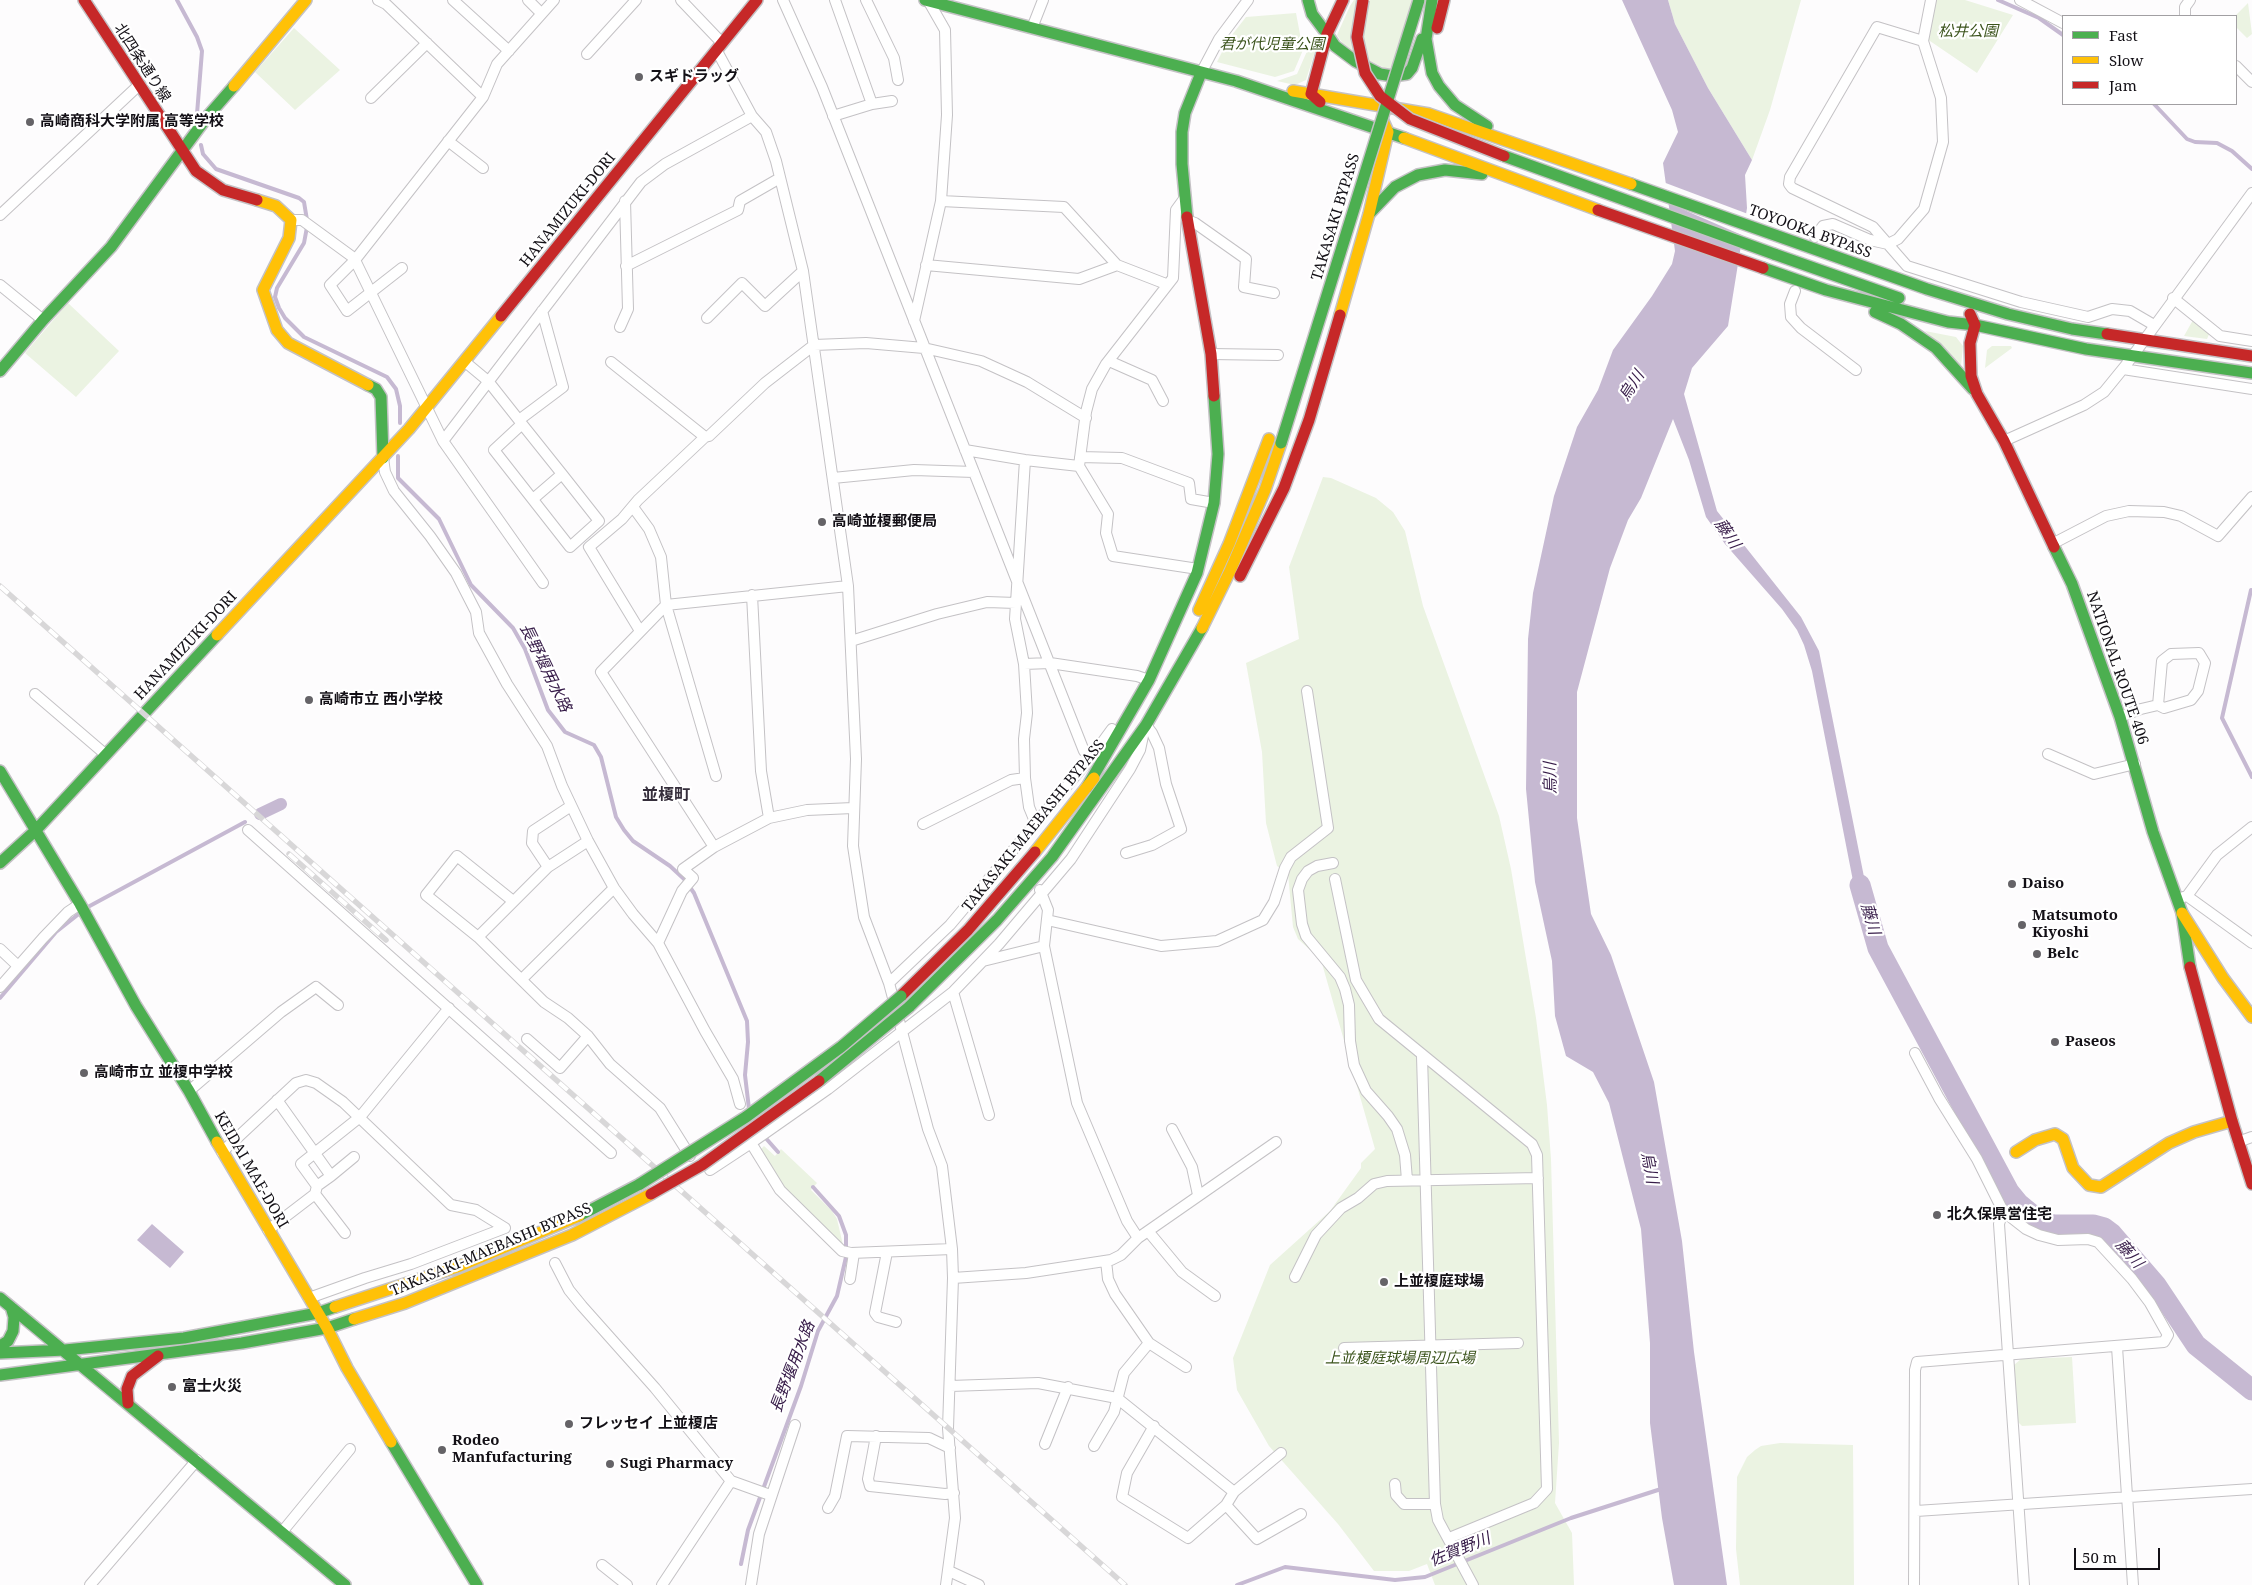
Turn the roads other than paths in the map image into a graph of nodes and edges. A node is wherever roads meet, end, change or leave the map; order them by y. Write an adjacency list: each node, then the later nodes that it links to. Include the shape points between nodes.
1 (84, 0): 45 (main road, 北四条通り線)
2 (378, 0): 35 (street)
3 (452, 0): 37 (street)
4 (528, 0): 27 (street)
5 (554, 0): 27 (street)
6 (636, 0): 38 (street)
7 (681, 0): 36 (street)
8 (757, 0): 36 (main road, HANAMIZUKI-DORI)
9 (783, 0): 53 (street)
10 (835, 0): 51 (street)
11 (866, 0): 42 (street, via 894,58)
12 (928, 0): 32 (main road); 66 (street, via 945,30 946,115)
13 (1043, 0): 32 (street)
14 (1248, 0): 41 (street, via 1219,39)
15 (1308, 0): 33 (main road, via 1312,14)
16 (1343, 0): 29 (main road)
17 (1351, 0): 29 (main road)
18 (1363, 0): 91 (main road, bridge, via 1357,37 1365,73 1380,96 1410,119)
19 (1408, 0): 119 (main road, TAKASAKI BYPASS)
20 (1419, 0): 119 (main road, TAKASAKI BYPASS, bridge)
21 (1432, 0): 30 (main road)
22 (1444, 0): 39 (main road)
23 (1931, 0): 34 (street)
24 (2020, 0): 31 (street)
25 (2190, 0): 28 (street, via 2185,7)
26 (302, 1): 58 (main road)
27 (541, 13): 37 (street)
28 (2185, 15)
29 (1334, 18): 33 (main road)
30 (1427, 22): 33 (main road, via 1414,64 1407,74 1398,76 1380,74 1355,61); 39 (main road, via 1426,39)
31 (2062, 22)
32 (1032, 28): 41 (main road)
33 (1327, 34): 46 (main road)
34 (1923, 42): 72 (street, via 1941,98 1943,142 1924,209 1898,239); 72 (street, via 1877,28 1790,177 1792,188 1873,227)
35 (427, 43): 47 (street); 48 (street)
36 (720, 47): 52 (street); 103 (main road, HANAMIZUKI-DORI)
37 (509, 51): 47 (street, via 498,64)
38 (587, 54)
39 (1432, 58): 57 (main road, via 1453,89 1470,106); 57 (main road, via 1439,86 1464,113)
40 (2237, 67): 44 (street)
41 (1201, 73): 43 (main road); 64 (main road, via 1190,96 1182,132)
42 (898, 80)
43 (1236, 81): 46 (main road, TOYOOKA BYPASS); 54 (main road)
44 (2252, 82)
45 (138, 86): 58 (main road, 北四条通り線); 68 (street)
46 (1311, 94): 50 (main road, TOYOOKA BYPASS); 54 (main road, via 1322,103 1350,113)
47 (483, 97): 56 (street)
48 (371, 98)
49 (892, 101): 51 (street)
50 (1366, 103): 55 (main road); 59 (main road, TOYOOKA BYPASS, via 1421,112)
51 (872, 104): 53 (street)
52 (752, 116): 61 (street, via 766,132); 65 (street, via 665,164 641,182)
53 (833, 116): 90 (street)
54 (1374, 127): 55 (main road)
55 (1388, 132): 63 (main road); 67 (main road)
56 (448, 141): 60 (street); 73 (street)
57 (1535, 145): 59 (main road)
58 (182, 153): 69 (main road, 北四条通り線, via 213,185 276,206); 89 (main road, via 111,247)
59 (1582, 166): 86 (main road, TOYOOKA BYPASS)
60 (483, 168)
61 (780, 178): 76 (street, via 740,201 738,210); 78 (street)
62 (2252, 193): 85 (street)
63 (1556, 196): 67 (main road, via 1483,174 1458,170 1425,173 1396,187); 82 (main road)
64 (1185, 198): 70 (main road); 79 (street, via 1176,210 1172,278)
65 (625, 201): 76 (street); 87 (street)
66 (941, 201): 74 (street); 75 (street, via 1064,207)
67 (1370, 214): 141 (main road, via 1298,454 1240,577 1219,610)
68 (0, 216)
69 (296, 220): 73 (street, via 313,227); 121 (main road, via 263,290 270,315 277,330 294,346 376,389 383,408)
70 (1187, 220): 84 (street, via 1246,259 1243,286); 98 (main road)
71 (1815, 237): 72 (street, via 1823,226 1833,224)
72 (1888, 244): 92 (street, via 1907,266 1981,290 2088,317 2112,309 2130,311)
73 (354, 260): 83 (street); 83 (street, via 330,285 347,311)
74 (926, 265): 75 (street, via 1079,279); 90 (street)
75 (1116, 265): 79 (street)
76 (626, 266): 93 (street, via 628,309)
77 (402, 268): 83 (street)
78 (803, 271): 88 (street, via 765,306 742,283); 96 (street)
79 (1166, 284): 102 (street)
80 (0, 285): 89 (street)
81 (1795, 290): 107 (street, via 1790,304 1792,318)
82 (1826, 290): 91 (main road, via 1948,322); 111 (main road, via 1916,332 1940,351)
83 (372, 293): 113 (street)
84 (1274, 293)
85 (2173, 298): 92 (street); 94 (street, via 2220,336)
86 (1957, 299): 91 (main road, via 1967,308); 95 (main road, TOYOOKA BYPASS, via 2046,324)
87 (542, 311): 109 (street); 115 (street, via 563,387)
88 (707, 318)
89 (43, 320): 105 (main road)
90 (914, 321): 97 (street)
91 (1975, 325): 101 (main road); 111 (main road, via 1969,360)
92 (2154, 326): 95 (street)
93 (620, 327)
94 (2252, 340)
95 (2143, 341): 100 (main road, TOYOOKA BYPASS); 101 (street)
96 (814, 345): 97 (street, via 866,343); 116 (street); 126 (street)
97 (924, 348): 114 (street, via 981,361 1027,382); 120 (street)
98 (1211, 354): 99 (street); 129 (main road, via 1218,454)
99 (1278, 355)
100 (2252, 356)
101 (2132, 357): 106 (street); 108 (main road)
102 (1109, 360): 112 (street, via 1152,380); 114 (street, via 1092,389)
103 (464, 361): 109 (street); 113 (main road, HANAMIZUKI-DORI)
104 (611, 362): 116 (street)
105 (1, 368)
106 (2123, 369): 110 (street); 117 (street, via 2094,399)
107 (1856, 370)
108 (2252, 373)
109 (488, 382): 115 (street); 118 (street)
110 (2252, 389)
111 (1977, 394): 117 (main road)
112 (1163, 401)
113 (427, 408): 118 (street); 121 (main road, HANAMIZUKI-DORI)
114 (1086, 418): 123 (street)
115 (520, 422): 125 (street); 128 (street, via 494,450)
116 (704, 437): 130 (street)
117 (2004, 440): 131 (main road, NATIONAL ROUTE 406)
118 (443, 441): 135 (street)
119 (1275, 441): 133 (main road, TAKASAKI-MAEBASHI BYPASS); 141 (main road, TAKASAKI-MAEBASHI BYPASS, via 1248,532)
120 (965, 450): 122 (street); 124 (street)
121 (383, 458): 152 (main road, HANAMIZUKI-DORI); 159 (street, via 385,472 394,491 456,573 476,612 479,633 547,746)
122 (1025, 460): 123 (street); 134 (street)
123 (1080, 462): 129 (street, via 1122,458 1189,483 1191,499); 132 (street, via 1108,514 1106,533 1112,556)
124 (974, 472): 126 (street, via 914,470); 134 (street)
125 (562, 474): 128 (street); 128 (street, via 599,521 570,546)
126 (833, 478): 136 (street)
127 (2252, 497): 131 (street, via 2218,536 2181,516 2130,511 2106,516)
128 (533, 499)
129 (1214, 503): 132 (main road)
130 (633, 507): 139 (street, via 649,529 661,557); 140 (street, via 589,547)
131 (2054, 543): 149 (main road, NATIONAL ROUTE 406)
132 (1198, 569): 145 (main road)
133 (1214, 575): 145 (main road); 158 (main road, TAKASAKI-MAEBASHI BYPASS, via 1196,617 1149,700)
134 (1017, 578): 138 (street); 144 (street)
135 (543, 583)
136 (848, 586): 137 (street); 142 (street)
137 (752, 595): 139 (street); 161 (street, via 761,771)
138 (1016, 604): 142 (street, via 987,602); 143 (street, via 1015,619)
139 (666, 605): 140 (street); 156 (street)
140 (640, 631): 168 (street, via 601,672)
141 (1198, 633): 150 (main road, TAKASAKI-MAEBASHI BYPASS)
142 (851, 641): 160 (street, via 856,759)
143 (1024, 664): 144 (street); 157 (street, via 1027,713)
144 (1050, 664): 145 (street); 151 (street)
145 (1149, 680): 158 (main road); 163 (street)
146 (1307, 691): 182 (street, via 1328,828 1291,857 1284,868 1274,902 1263,920 1217,941 1161,946)
147 (35, 694): 152 (street)
148 (2158, 705): 148 (street, via 2164,708 2191,700 2205,663 2199,653 2171,654 2162,661); 149 (street)
149 (2120, 717): 154 (main road, NATIONAL ROUTE 406)
150 (1146, 725): 169 (street, via 1159,748 1166,784 1181,829 1152,846); 177 (street, via 1140,750 1114,795 1071,859); 244 (main road, TAKASAKI-MAEBASHI BYPASS, bridge, via 1052,857 997,920 909,1007 837,1068 754,1130 702,1165 572,1235 405,1303)
151 (1084, 750)
152 (105, 754): 165 (main road, HANAMIZUKI-DORI)
153 (2048, 754): 154 (street, via 2094,774)
154 (2135, 764): 178 (main road, NATIONAL ROUTE 406, via 2154,832)
155 (0, 771): 165 (main road, KEIDAI MAE-DORI)
156 (716, 776)
157 (1025, 778): 162 (street, via 1011,780); 163 (street, via 1028,807)
158 (1087, 787): 242 (main road, TAKASAKI-MAEBASHI BYPASS, bridge, via 1010,884 901,996 841,1047 753,1112 640,1184 567,1222 460,1266)
159 (571, 806): 167 (street); 173 (street, via 533,831 532,843)
160 (853, 808): 161 (street, via 807,810); 191 (street, via 853,846 864,917)
161 (769, 818): 168 (street)
162 (923, 824)
163 (1036, 824): 170 (street)
164 (2252, 827): 178 (street, via 2217,855)
165 (36, 830): 171 (main road, HANAMIZUKI-DORI); 180 (main road, KEIDAI MAE-DORI)
166 (248, 830): 195 (street)
167 (588, 841): 173 (street); 176 (street)
168 (714, 847): 184 (street, via 683,869 691,880 682,891)
169 (1126, 853)
170 (1007, 860): 174 (street); 191 (street, via 950,925)
171 (0, 862)
172 (1333, 863): 220 (street, via 1317,866 1302,880 1298,890 1302,924 1306,936 1346,989 1354,1065 1366,1091 1397,1130 1405,1156)
173 (548, 867): 179 (street)
174 (1015, 867)
175 (1335, 879): 201 (street, via 1359,986 1379,1019)
176 (614, 888): 184 (street); 190 (street)
177 (1040, 890): 182 (street, via 1048,910); 188 (street)
178 (2182, 898): 181 (main road, NATIONAL ROUTE 406); 185 (street)
179 (513, 901): 183 (street); 183 (street, via 457,856 426,895)
180 (80, 904): 189 (street, via 61,919); 202 (main road, KEIDAI MAE-DORI, via 136,1006)
181 (2182, 913): 196 (main road); 207 (main road, via 2188,957)
182 (1047, 920): 186 (street)
183 (478, 938): 190 (street)
184 (658, 943): 204 (street, via 733,1079)
185 (2252, 943)
186 (1044, 946): 188 (street); 229 (street, via 1077,1103 1127,1221)
187 (0, 949): 189 (street)
188 (982, 962): 193 (street)
189 (18, 966): 192 (street)
190 (522, 979): 198 (street, via 544,1002)
191 (889, 983): 197 (street)
192 (0, 987)
193 (953, 992): 197 (street); 205 (street)
194 (338, 1005): 202 (street, via 316,987 281,1012)
195 (448, 1008): 206 (street); 216 (street)
196 (2252, 1017)
197 (902, 1031): 210 (street); 230 (street, via 928,1129 942,1166)
198 (588, 1036): 199 (street, via 560,1068); 210 (street, via 610,1064 660,1108 703,1173)
199 (527, 1040)
200 (1915, 1053): 225 (street, via 1978,1160)
201 (1422, 1056): 219 (street, via 1532,1144 1537,1155); 221 (street)
202 (189, 1091): 213 (main road, KEIDAI MAE-DORI)
203 (277, 1100): 206 (street, via 296,1083 306,1080 316,1083); 213 (street); 214 (street)
204 (740, 1104)
205 (990, 1115)
206 (360, 1116): 214 (street); 240 (street, via 451,1205 476,1210 505,1228)
207 (2232, 1121): 212 (main road); 215 (main road, via 2169,1143 2101,1188 2089,1185 2073,1168 2065,1143 2056,1134 2035,1140)
208 (1172, 1128): 224 (street, via 1192,1167)
209 (2252, 1137): 212 (street)
210 (754, 1141): 231 (street, via 780,1190)
211 (1276, 1142): 224 (street)
212 (2238, 1142): 222 (main road)
213 (222, 1152): 226 (main road, KEIDAI MAE-DORI)
214 (315, 1152): 218 (street); 223 (street, via 301,1164)
215 (2016, 1152)
216 (611, 1154)
217 (354, 1157): 218 (street)
218 (331, 1176): 223 (street)
219 (1538, 1178): 221 (street); 285 (street, via 1547,1489 1534,1503)
220 (1407, 1180): 221 (street); 235 (street, via 1374,1184 1341,1208 1316,1235)
221 (1424, 1180): 248 (street)
222 (2252, 1184)
223 (316, 1190): 226 (street); 228 (street)
224 (1198, 1195): 227 (street)
225 (2003, 1211): 249 (street, via 2039,1236 2098,1242 2132,1279 2158,1316 2168,1335 2167,1340); 254 (street, via 2000,1224)
226 (268, 1230): 240 (main road, KEIDAI MAE-DORI)
227 (1148, 1231): 229 (street); 238 (street, via 1182,1272)
228 (345, 1232)
229 (1138, 1238): 233 (street, via 1121,1255)
230 (952, 1248): 232 (street); 237 (street)
231 (849, 1252): 232 (street); 236 (street)
232 (887, 1252): 243 (street, via 875,1313)
233 (1106, 1261): 237 (street); 245 (street, via 1108,1279 1115,1294)
234 (556, 1263): 271 (street, via 569,1290)
235 (1295, 1277)
236 (850, 1278)
237 (953, 1278): 258 (street)
238 (1215, 1296)
239 (0, 1298): 241 (main road)
240 (309, 1298): 242 (main road, KEIDAI MAE-DORI)
241 (11, 1307): 247 (main road, via 13,1331 8,1341); 251 (main road)
242 (318, 1313): 244 (main road, KEIDAI MAE-DORI); 251 (main road, TAKASAKI-MAEBASHI BYPASS, via 184,1338)
243 (896, 1322)
244 (327, 1328): 253 (main road, TAKASAKI-MAEBASHI BYPASS); 291 (main road, KEIDAI MAE-DORI)
245 (1149, 1342): 256 (street); 260 (street, via 1124,1373)
246 (1518, 1343): 248 (street)
247 (0, 1346)
248 (1429, 1346): 250 (street); 278 (street)
249 (2117, 1347): 254 (street); 277 (street)
250 (1344, 1348)
251 (65, 1350): 252 (main road, TAKASAKI-MAEBASHI BYPASS); 255 (main road)
252 (0, 1352)
253 (161, 1354): 255 (main road, TAKASAKI-MAEBASHI BYPASS); 261 (main road, via 132,1376 127,1389)
254 (2009, 1354): 280 (street); 282 (street, via 1917,1362)
255 (83, 1365): 257 (main road, TAKASAKI-MAEBASHI BYPASS); 261 (main road)
256 (1186, 1367)
257 (0, 1375)
258 (950, 1386): 259 (street, via 1038,1383); 267 (street)
259 (1068, 1387): 260 (street); 265 (street)
260 (1117, 1398): 263 (street); 266 (street, via 1114,1412)
261 (128, 1403): 270 (main road)
262 (796, 1425): 275 (street)
263 (1154, 1426): 274 (street); 279 (street, via 1127,1473 1122,1497 1188,1538)
264 (876, 1436): 267 (street, via 929,1438); 276 (street, via 868,1479 870,1486); 281 (street, via 847,1436 835,1496)
265 (1045, 1444)
266 (1094, 1446)
267 (950, 1448): 276 (street)
268 (350, 1449): 284 (street)
269 (1281, 1454): 274 (street)
270 (197, 1460): 284 (main road); 290 (street)
271 (731, 1481): 275 (street); 293 (street)
272 (1394, 1484): 278 (street, via 1396,1496 1404,1504)
273 (2252, 1489): 277 (street)
274 (1234, 1492): 279 (street)
275 (764, 1493): 294 (street)
276 (954, 1493): 287 (street, via 955,1518)
277 (2128, 1497): 280 (street); 299 (street)
278 (1435, 1504): 285 (street, via 1438,1520)
279 (1226, 1505): 283 (street, via 1257,1539)
280 (2019, 1505): 282 (street); 298 (street)
281 (828, 1508)
282 (1916, 1511): 297 (street)
283 (1301, 1514)
284 (282, 1532): 289 (main road)
285 (1449, 1538): 288 (street)
286 (602, 1565): 292 (street)
287 (949, 1571): 295 (street); 296 (street)
288 (1471, 1581)
289 (339, 1583)
290 (90, 1585)
291 (476, 1585)
292 (627, 1585)
293 (662, 1585)
294 (751, 1585)
295 (946, 1585)
296 (979, 1585)
297 (1914, 1585)
298 (2024, 1585)
299 (2133, 1585)

